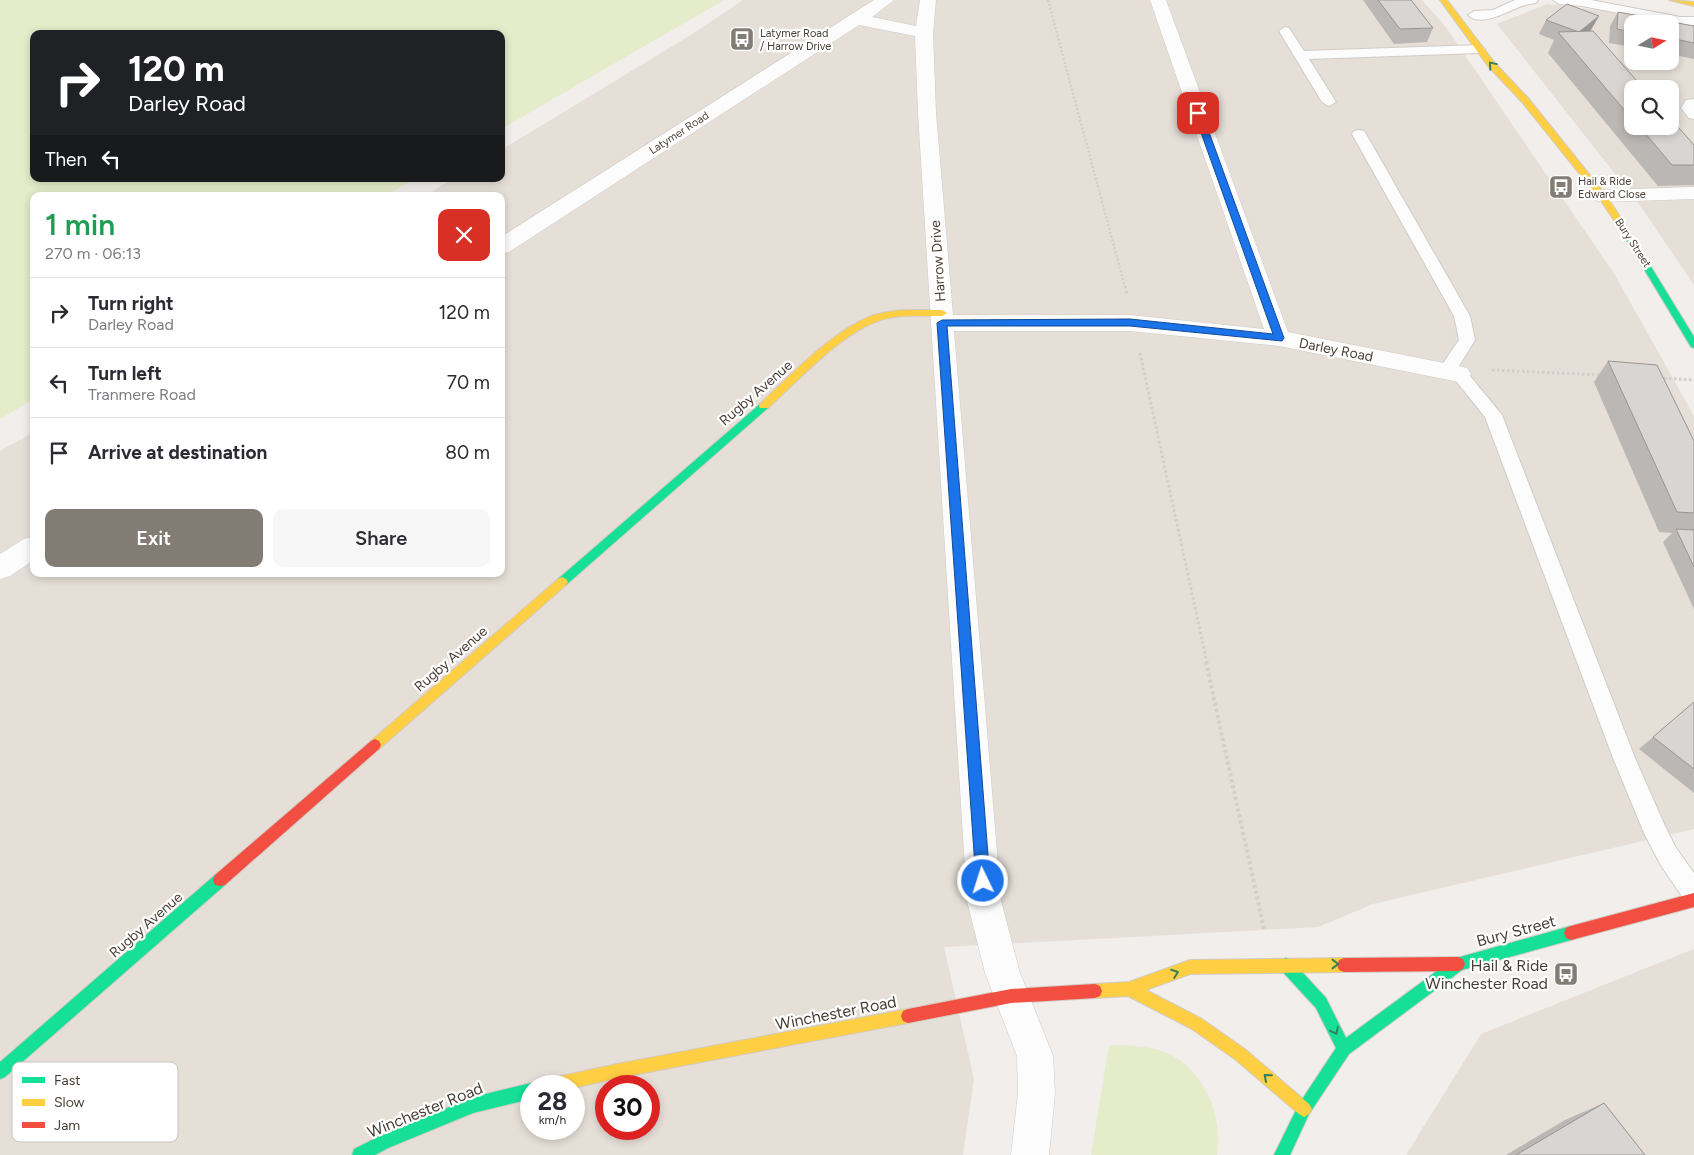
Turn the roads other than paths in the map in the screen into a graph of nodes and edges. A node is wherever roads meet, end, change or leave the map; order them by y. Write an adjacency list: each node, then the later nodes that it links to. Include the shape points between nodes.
1 (886, 0): 10 (street, Latymer Road)
2 (928, 0): 14 (street, Harrow Drive)
3 (1158, 0): 27 (street)
4 (1443, 0): 15 (main road, Bury Street)
5 (1532, 0): 9 (lane, via 1514,4 1496,14)
6 (1559, 0): 11 (lane)
7 (1672, 0): 8 (main road)
8 (1694, 4)
9 (1471, 11): 12 (main road)
10 (856, 19): 14 (street); 25 (street, Latymer Road)
11 (1694, 21)
12 (1484, 29)
13 (1285, 31): 16 (lane)
14 (924, 32): 26 (street, Harrow Drive)
15 (1479, 49): 16 (lane); 18 (main road, Bury Street, one-way to 15)
16 (1300, 55): 19 (lane)
17 (1514, 73): 18 (main road, Bury Street)
18 (1525, 100): 24 (main road, Bury Street)
19 (1328, 102)
20 (1694, 103): 21 (lane, via 1688,108)
21 (1694, 115)
22 (1358, 134): 29 (lane, via 1462,316 1467,340)
23 (1694, 193): 24 (street)
24 (1602, 196): 28 (main road, Bury Street)
25 (505, 244)
26 (942, 318): 27 (street, Darley Road, via 1130,323); 37 (street, Harrow Drive, via 984,901 992,940); 39 (main road, Rugby Avenue, via 897,314 870,320 841,340)
27 (1279, 338): 29 (street, Darley Road)
28 (1694, 345)
29 (1452, 373): 32 (lane, via 1493,415 1652,825 1668,856)
30 (30, 549): 31 (street)
31 (0, 568)
32 (1694, 893)
33 (1694, 900): 34 (main road, Bury Street)
34 (1458, 964): 35 (main road, Winchester Road, one-way to 34); 38 (main road, Bury Street)
35 (1286, 965): 36 (main road, Winchester Road, one-way to 35, via 1190,967); 38 (main road, one-way to 38, via 1321,1002)
36 (1129, 989): 37 (main road, Winchester Road); 42 (main road, one-way to 36, via 1241,1055 1197,1024)
37 (1011, 996): 40 (main road, Winchester Road); 44 (street, Harrow Drive, via 1034,1054 1037,1078)
38 (1344, 1049): 42 (main road, Bury Street)
39 (0, 1072)
40 (585, 1078)
41 (520, 1094): 43 (main road, Winchester Road, via 473,1105 383,1142)
42 (1304, 1109): 45 (main road, Bury Street)
43 (360, 1155)
44 (1030, 1155)
45 (1282, 1155)

